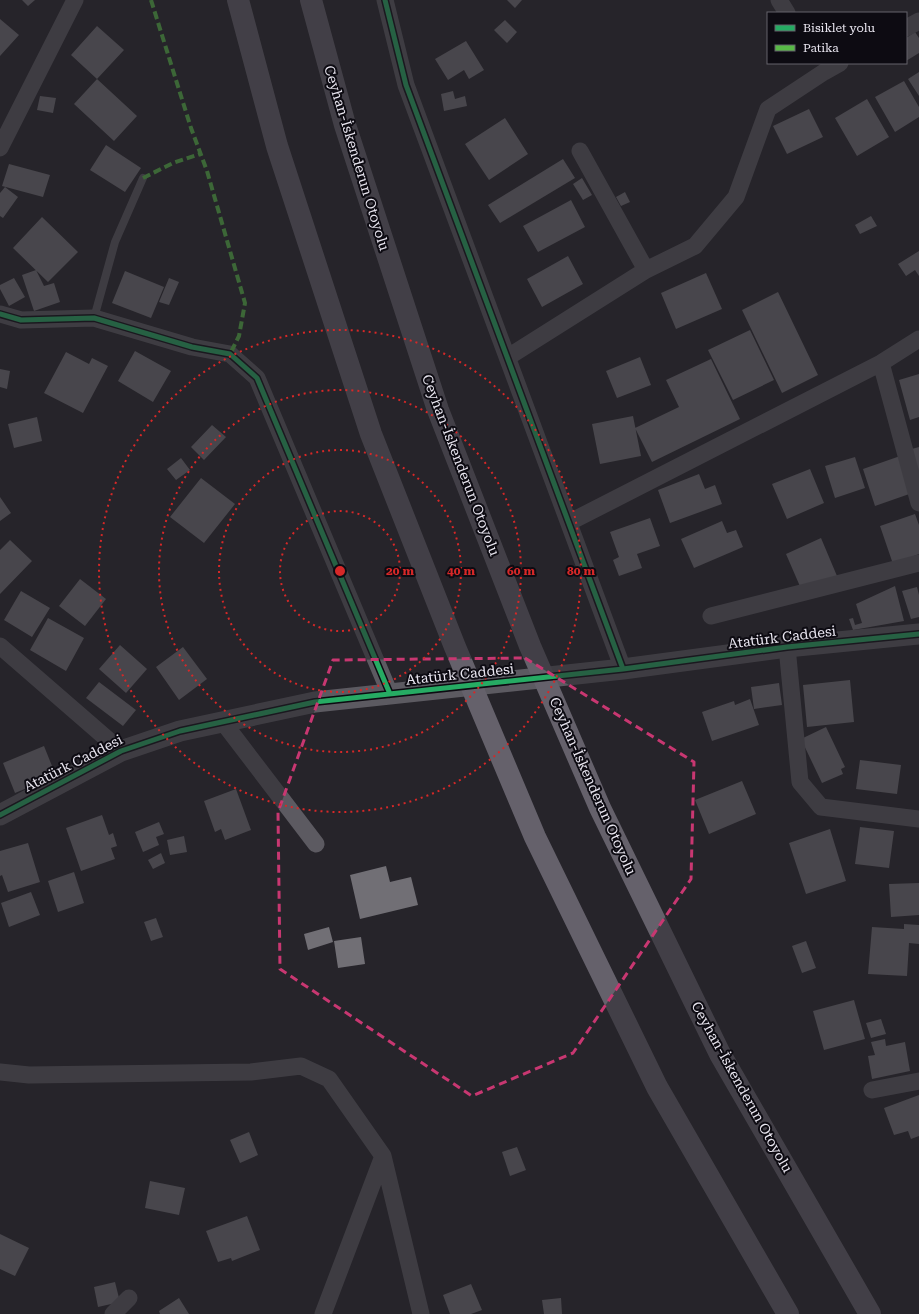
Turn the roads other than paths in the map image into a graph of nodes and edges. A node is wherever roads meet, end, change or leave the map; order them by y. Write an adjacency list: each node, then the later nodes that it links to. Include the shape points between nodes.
1 (75, 0): 11 (street)
2 (238, 0): 42 (highway, via 277,146 371,434 456,647 536,837 657,1087)
3 (311, 0): 43 (highway, Ceyhan-İskenderun Otoyolu, via 345,126 438,410 530,646 600,808 720,1054)
4 (385, 0): 18 (street, via 406,85)
5 (779, 0): 6 (street)
6 (786, 12)
7 (919, 21): 8 (street)
8 (907, 27)
9 (836, 64): 10 (street)
10 (822, 67): 14 (street, via 768,109 736,197 695,246)
11 (0, 148)
12 (580, 151): 14 (street)
13 (143, 178): 16 (lane, via 115,242)
14 (646, 270): 18 (street)
15 (0, 314): 16 (street, via 21,320)
16 (94, 318): 28 (street, via 192,347 230,354 257,378)
17 (919, 339): 19 (street)
18 (508, 357): 21 (street)
19 (881, 363): 20 (street); 21 (street)
20 (919, 503)
21 (570, 522): 27 (street)
22 (919, 563): 23 (street)
23 (711, 616)
24 (919, 634): 26 (street, Atatürk Caddesi)
25 (0, 646): 30 (street)
26 (787, 647): 27 (street, Atatürk Caddesi); 32 (street, via 800,782 821,807)
27 (623, 669): 28 (street, Atatürk Caddesi)
28 (390, 694): 29 (street, Atatürk Caddesi, via 315,702)
29 (223, 722): 30 (street, Atatürk Caddesi, via 180,731); 33 (street)
30 (121, 751): 31 (street, Atatürk Caddesi)
31 (0, 815)
32 (919, 819)
33 (316, 844)
34 (0, 1072): 37 (street, via 29,1075 251,1072 301,1066 329,1079)
35 (919, 1082): 36 (street)
36 (872, 1090)
37 (383, 1156): 40 (street); 41 (street)
38 (128, 1298): 39 (street)
39 (114, 1314)
40 (323, 1314)
41 (421, 1314)
42 (788, 1314)
43 (870, 1314)

